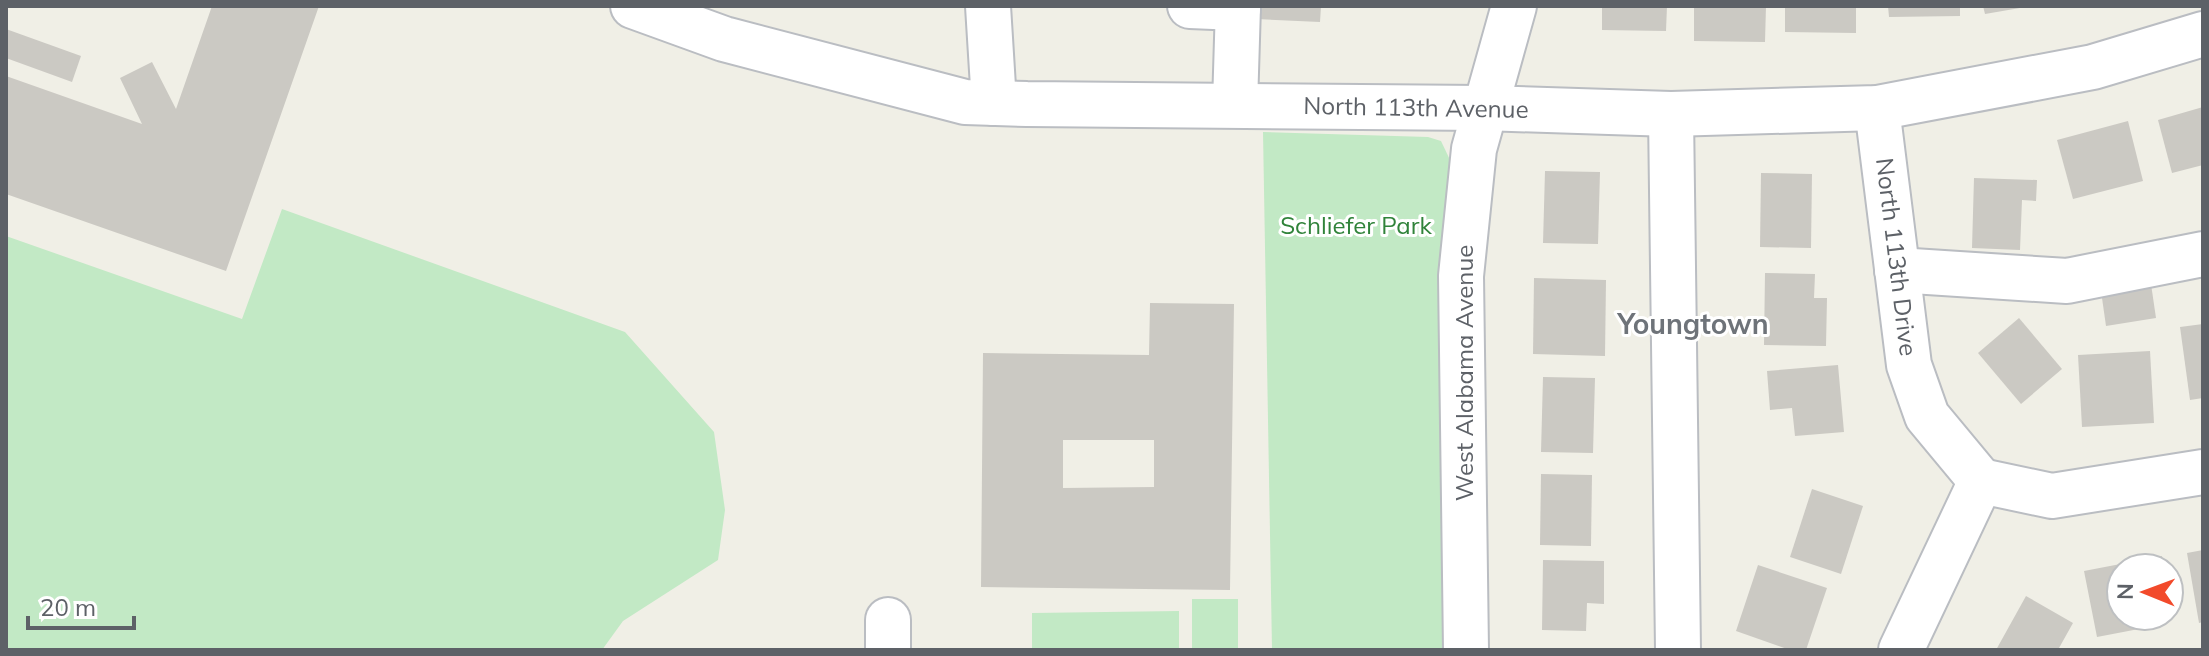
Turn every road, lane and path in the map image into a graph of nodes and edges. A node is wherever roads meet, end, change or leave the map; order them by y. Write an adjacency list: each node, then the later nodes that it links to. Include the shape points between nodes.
1 (633, 6): 8 (street, North 113th Avenue, via 724,39)
2 (964, 6): 8 (street)
3 (988, 6): 8 (street)
4 (1190, 6): 6 (street)
5 (1514, 6): 10 (street, West Alabama Avenue)
6 (1238, 7): 9 (street)
7 (2203, 34): 11 (street, North 113th Avenue, via 2093,67)
8 (980, 102): 9 (street, North 113th Avenue)
9 (1235, 105): 10 (street, North 113th Avenue)
10 (1483, 108): 12 (street, North 113th Avenue); 17 (street, West Alabama Avenue, via 1461,276)
11 (1877, 108): 12 (street, North 113th Avenue); 14 (street, North 113th Drive)
12 (1671, 114): 18 (street)
13 (2203, 254): 14 (street, via 2067,281)
14 (1897, 270): 16 (street, North 113th Drive, via 1909,365 1927,416)
15 (2203, 472): 16 (street, via 2052,496)
16 (1981, 481): 19 (street)
17 (1466, 650)
18 (1678, 650)
19 (1901, 650)

